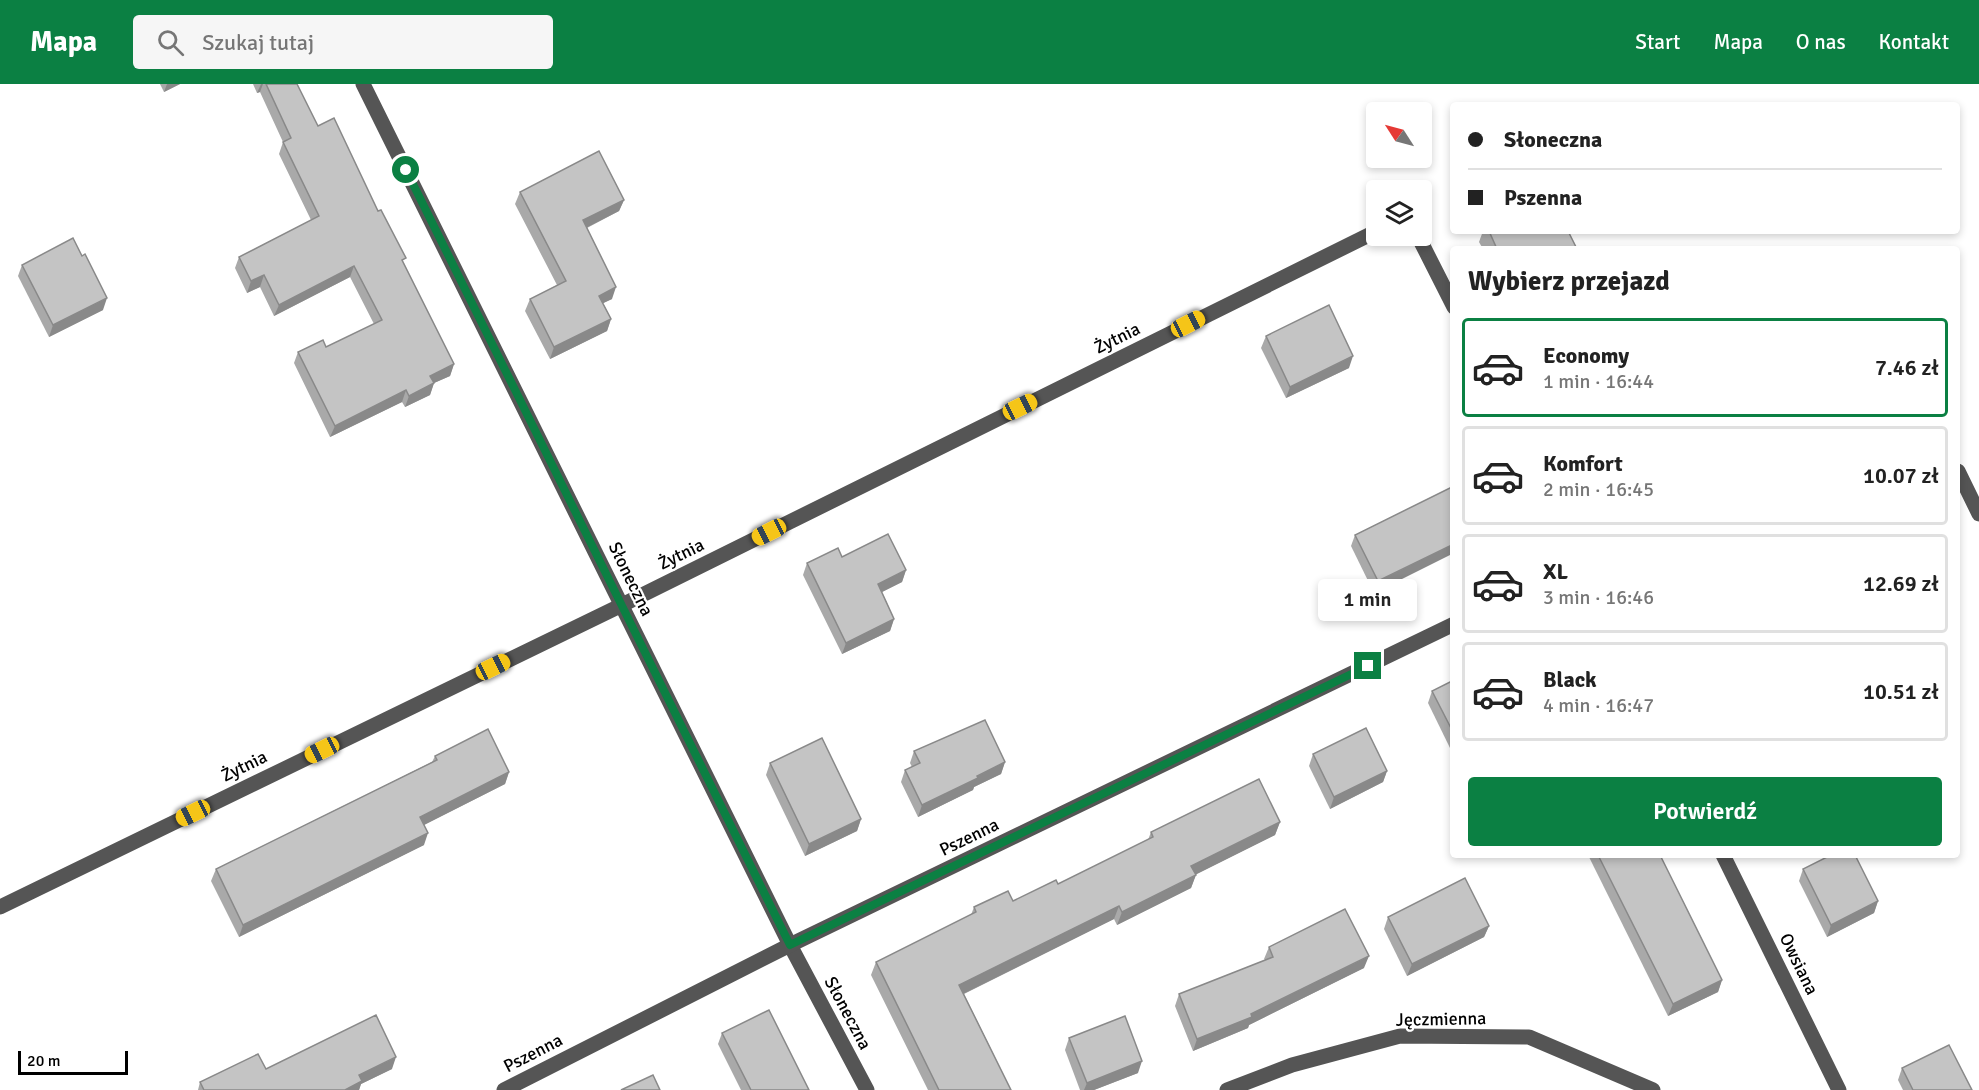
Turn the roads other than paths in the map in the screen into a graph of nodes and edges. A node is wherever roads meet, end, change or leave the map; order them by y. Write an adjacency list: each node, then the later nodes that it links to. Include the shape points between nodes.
1 (363, 84): 7 (street, Słoneczna)
2 (1366, 236): 7 (street, Żytnia)
3 (1423, 246): 4 (street)
4 (1450, 300)
5 (1960, 475): 6 (street)
6 (1979, 514)
7 (622, 605): 10 (street, Żytnia); 11 (street, Słoneczna)
8 (1450, 626): 11 (street, Pszenna)
9 (1724, 858): 16 (street, Owsiana)
10 (0, 907)
11 (790, 945): 12 (street, Pszenna); 13 (street, Słoneczna)
12 (504, 1090)
13 (867, 1090)
14 (1227, 1090): 15 (street, Jęczmienna, via 1292,1065 1400,1036 1529,1037)
15 (1653, 1090)
16 (1839, 1090)

